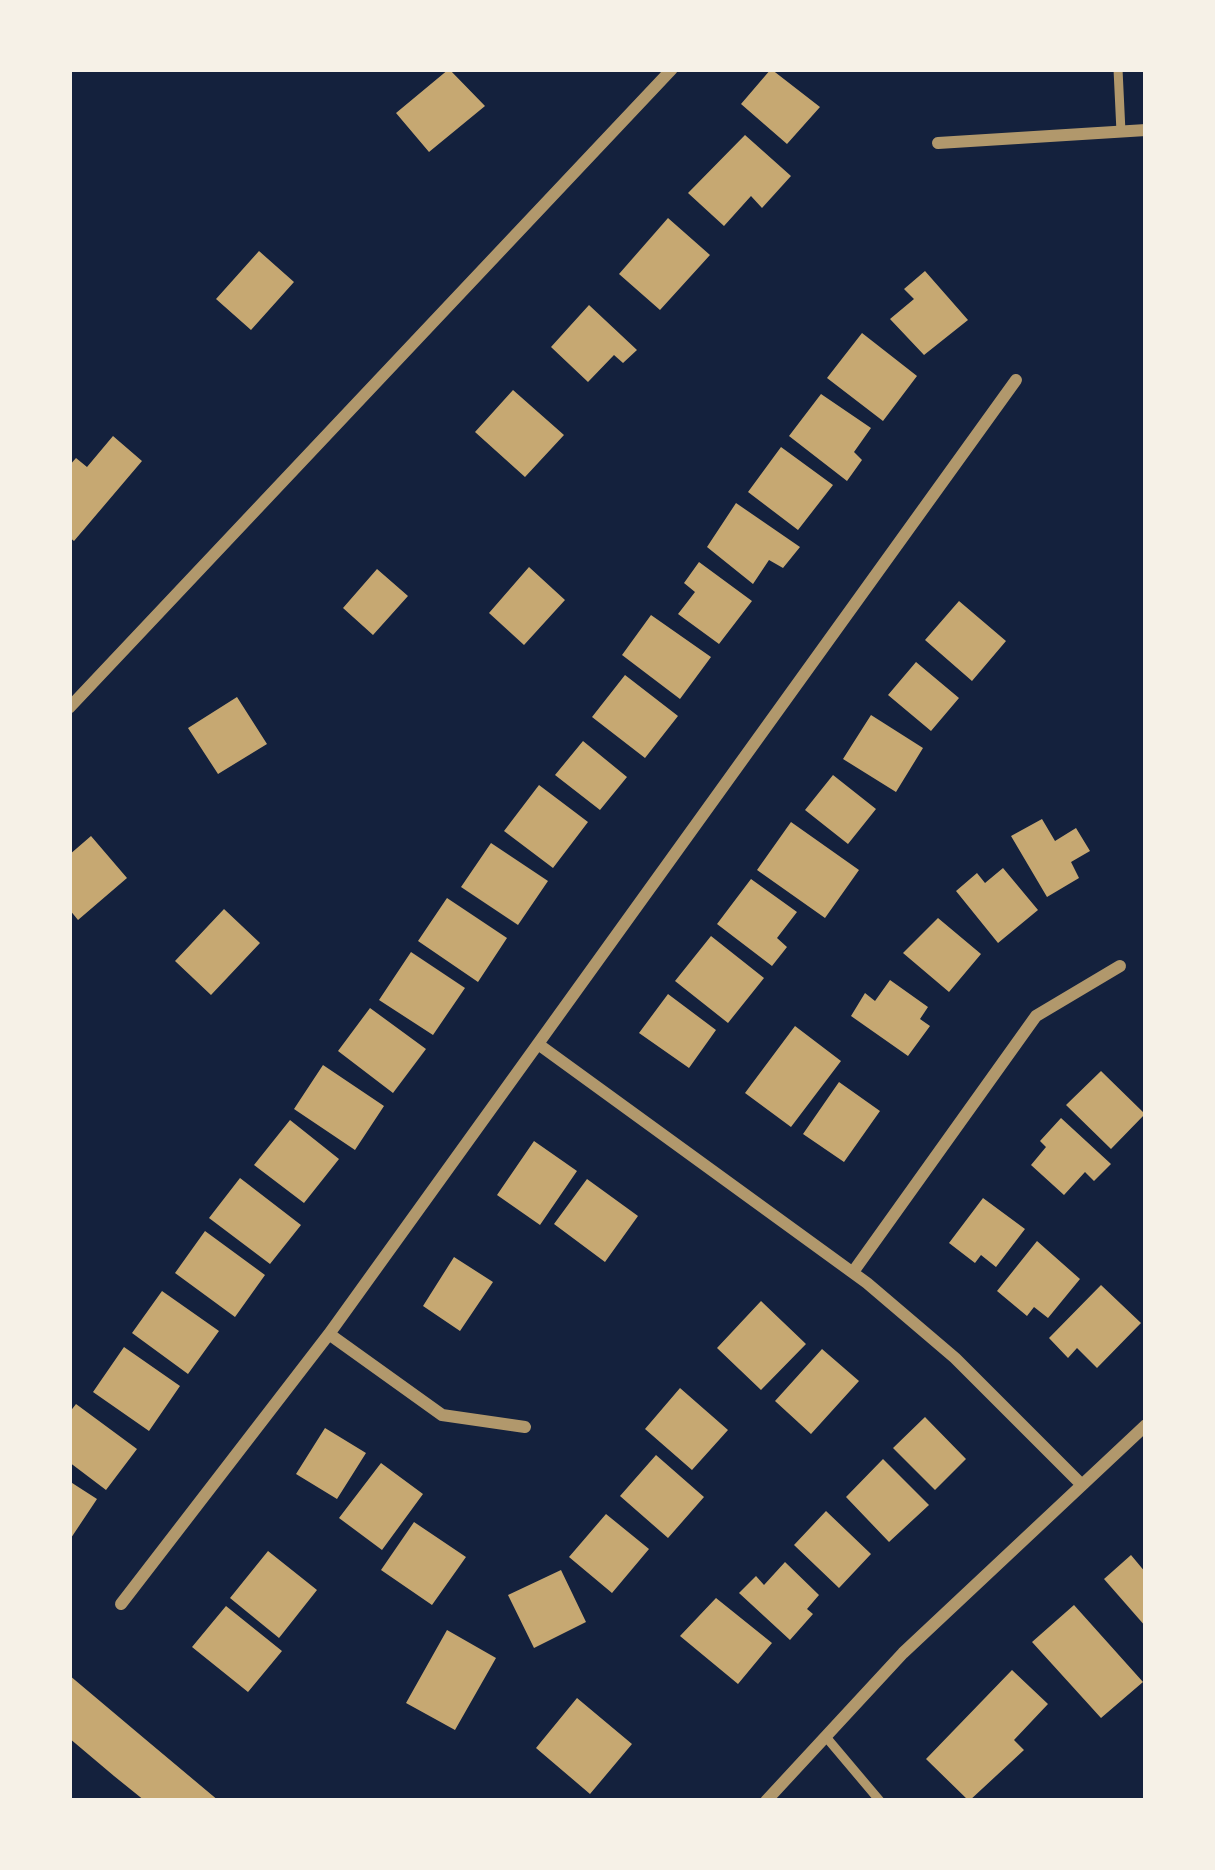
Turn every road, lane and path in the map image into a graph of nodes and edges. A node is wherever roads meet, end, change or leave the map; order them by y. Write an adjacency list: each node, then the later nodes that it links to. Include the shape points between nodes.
1 (672, 69): 7 (street)
2 (1118, 69): 4 (lane)
3 (1146, 130): 4 (street)
4 (1120, 132): 5 (street)
5 (938, 143)
6 (1016, 380): 9 (street)
7 (69, 708)
8 (1120, 966): 10 (street, via 1036,1016)
9 (538, 1044): 10 (street); 11 (street)
10 (854, 1272): 14 (street, via 955,1358)
11 (329, 1334): 13 (street, via 442,1415); 15 (street)
12 (1146, 1425): 14 (street)
13 (525, 1426)
14 (1080, 1484): 16 (street)
15 (121, 1604)
16 (826, 1737): 17 (street); 18 (lane)
17 (766, 1801)
18 (880, 1801)

